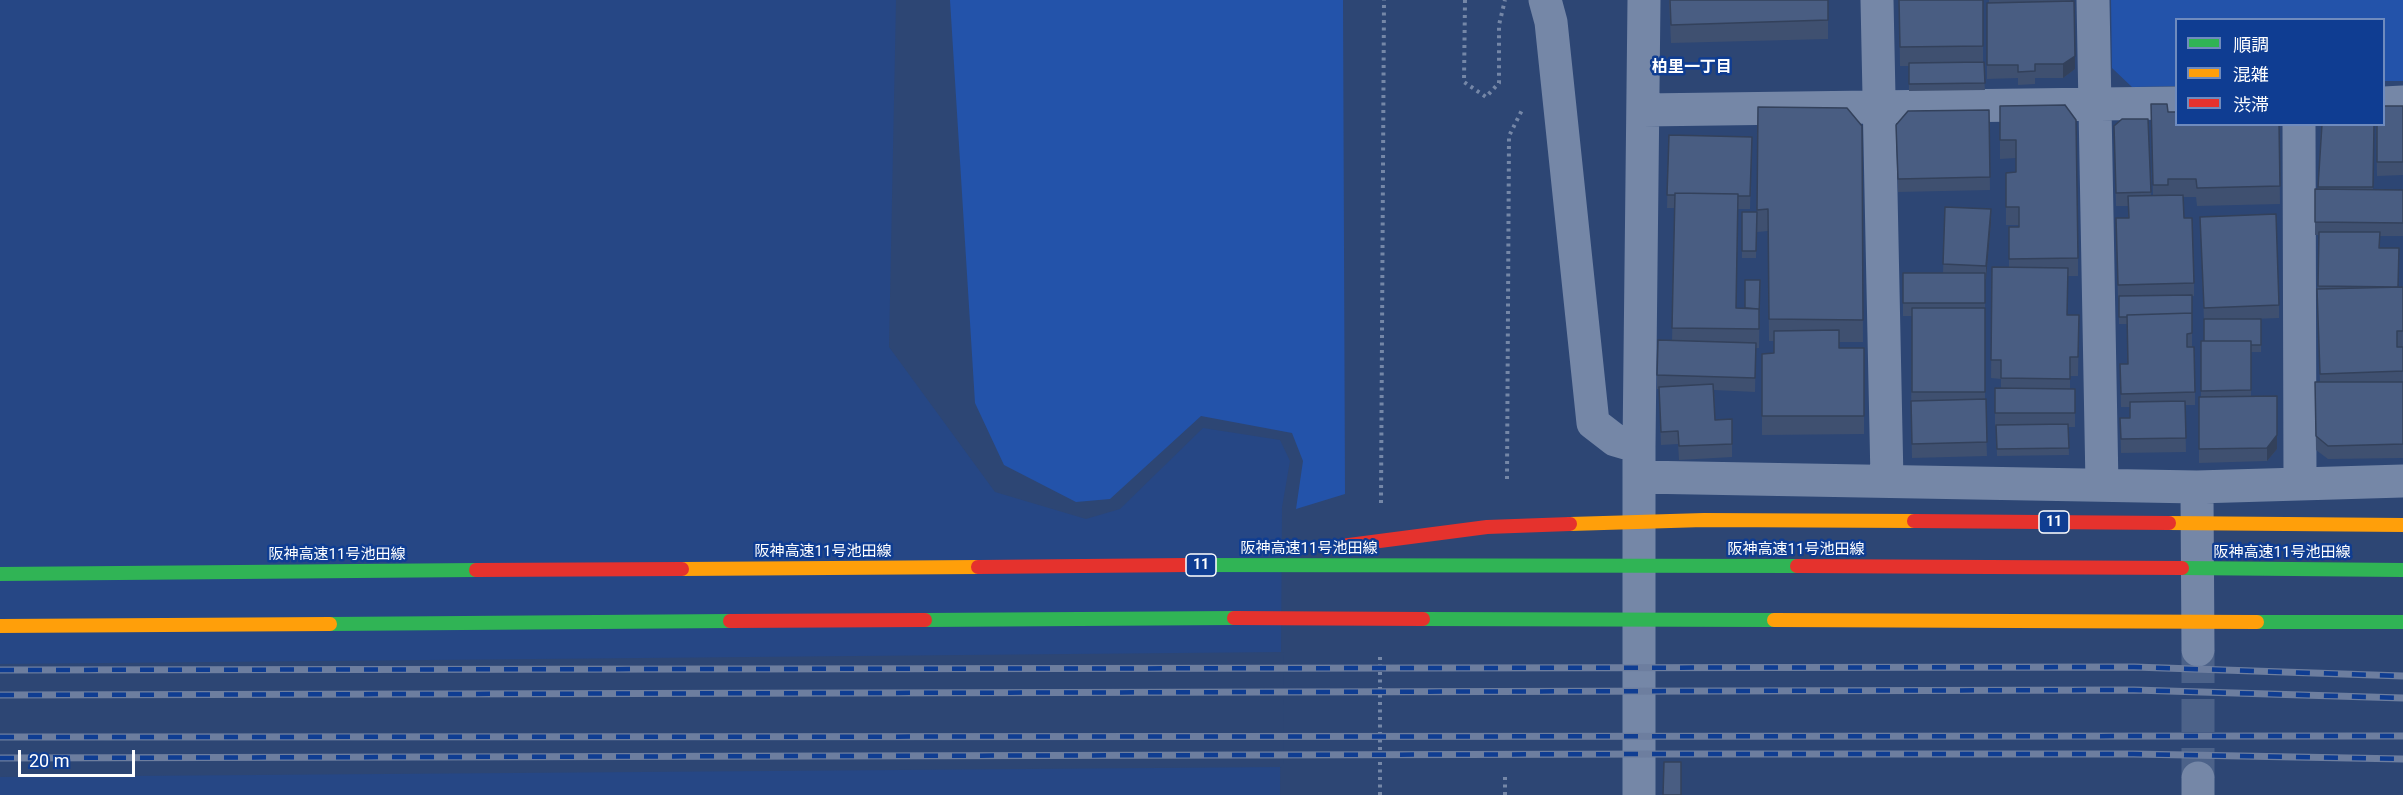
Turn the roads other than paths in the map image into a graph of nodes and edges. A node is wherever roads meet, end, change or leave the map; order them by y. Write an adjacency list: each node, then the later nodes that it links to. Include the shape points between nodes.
1 (1545, 0): 12 (street, via 1551,22 1593,423)
2 (1644, 0): 10 (street)
3 (1877, 0): 9 (street)
4 (2093, 0): 6 (street)
5 (2403, 102): 8 (street)
6 (2095, 103): 7 (street); 9 (street); 16 (street)
7 (2175, 103)
8 (2385, 103)
9 (1878, 108): 10 (street); 13 (street)
10 (1643, 110): 12 (street)
11 (2299, 126): 15 (street)
12 (1639, 462): 13 (street); 25 (street)
13 (1887, 480): 16 (street)
14 (2403, 482): 15 (street)
15 (2300, 484): 17 (street)
16 (2102, 485): 17 (street)
17 (2197, 487): 24 (street)
18 (2403, 525): 19 (highway, 11, bridge, via 1704,520 1499,526)
19 (1194, 566): 20 (highway, 阪神高速11号池田線 / 11, bridge); 21 (highway, 阪神高速11号池田線 / 11, bridge)
20 (2403, 570)
21 (0, 574)
22 (2403, 622): 23 (highway, bridge, via 1188,618)
23 (0, 626)
24 (2198, 650)
25 (1639, 795)

